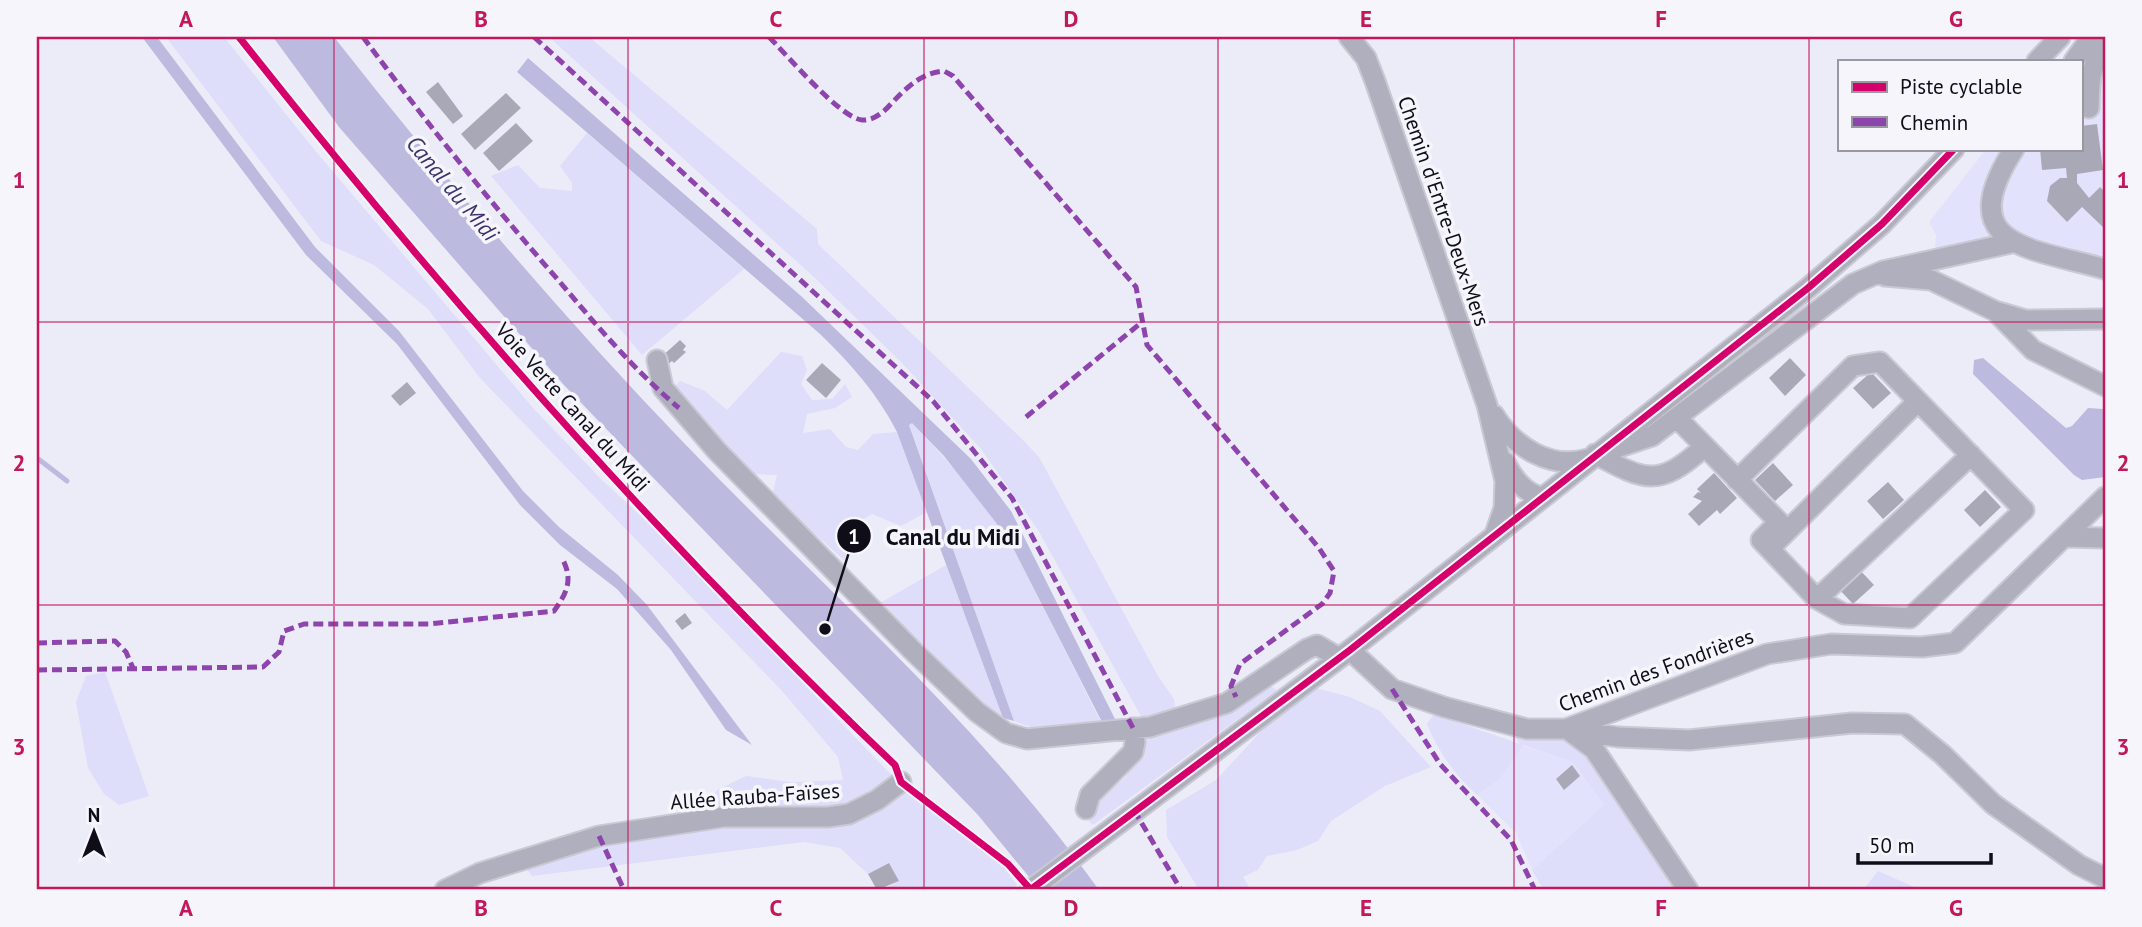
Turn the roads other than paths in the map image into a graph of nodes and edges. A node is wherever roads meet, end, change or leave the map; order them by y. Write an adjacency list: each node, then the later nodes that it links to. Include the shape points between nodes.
1 (1349, 37): 18 (street, Chemin d'Entre-Deux-Mers, via 1366,58 1375,80)
2 (2060, 37): 5 (street)
3 (2098, 37): 6 (street)
4 (2105, 51): 7 (street, via 2090,77)
5 (2038, 60)
6 (2075, 60)
7 (2089, 108)
8 (1953, 150): 24 (street, via 1882,225 1808,288)
9 (2014, 150): 10 (street, via 1990,200 1994,224)
10 (2011, 243): 11 (street); 12 (street)
11 (2105, 269)
12 (1873, 275): 13 (street, via 1931,280); 19 (street, via 1853,284)
13 (1995, 311): 14 (street, via 2026,320); 16 (street, via 2033,350)
14 (2105, 319)
15 (657, 360): 34 (street, via 663,388 717,451 977,712 1006,733 1027,739)
16 (2105, 386)
17 (1918, 401): 23 (street); 25 (street, via 1880,362 1853,366); 31 (street)
18 (1487, 405): 21 (street, Chemin d'Entre-Deux-Mers); 22 (street, Chemin d'Entre-Deux-Mers, via 1503,430)
19 (1677, 418): 20 (street); 24 (street, via 1653,436)
20 (1704, 447): 24 (street, via 1664,475 1635,476); 25 (street)
21 (1498, 449): 26 (street, Chemin d'Entre-Deux-Mers, via 1510,473 1527,490); 28 (street, Chemin d'Entre-Deux-Mers, via 1505,481 1504,508)
22 (1527, 449): 24 (street, Chemin d'Entre-Deux-Mers, via 1573,463); 26 (street, Chemin d'Entre-Deux-Mers, via 1546,474)
23 (1971, 455): 32 (street); 32 (street, via 2024,510 1910,618 1844,614)
24 (1592, 456): 26 (street)
25 (1737, 480): 31 (street, via 1779,522 1761,540)
26 (1544, 495): 28 (street)
27 (2105, 497): 29 (street, Chemin des Fondrières)
28 (1494, 535): 33 (street)
29 (2065, 537): 30 (street); 35 (street, Chemin des Fondrières, via 1955,643 1922,647 1830,644 1767,654)
30 (2105, 538)
31 (1769, 549): 32 (street)
32 (1817, 599)
33 (1345, 654): 34 (street, via 1317,645 1227,704); 35 (street, Chemin des Fondrières, via 1392,689 1444,707 1527,729); 40 (street)
34 (1133, 728): 37 (street, via 1133,752 1096,788)
35 (1566, 729): 38 (street, via 1689,740 1852,723 1905,724 1993,804); 41 (street, via 1594,748)
36 (901, 782): 39 (street, Allée Rauba-Faïses, via 849,814 723,817 599,836 480,873)
37 (1086, 809)
38 (2105, 878)
39 (445, 890)
40 (1030, 890)
41 (1688, 890)

